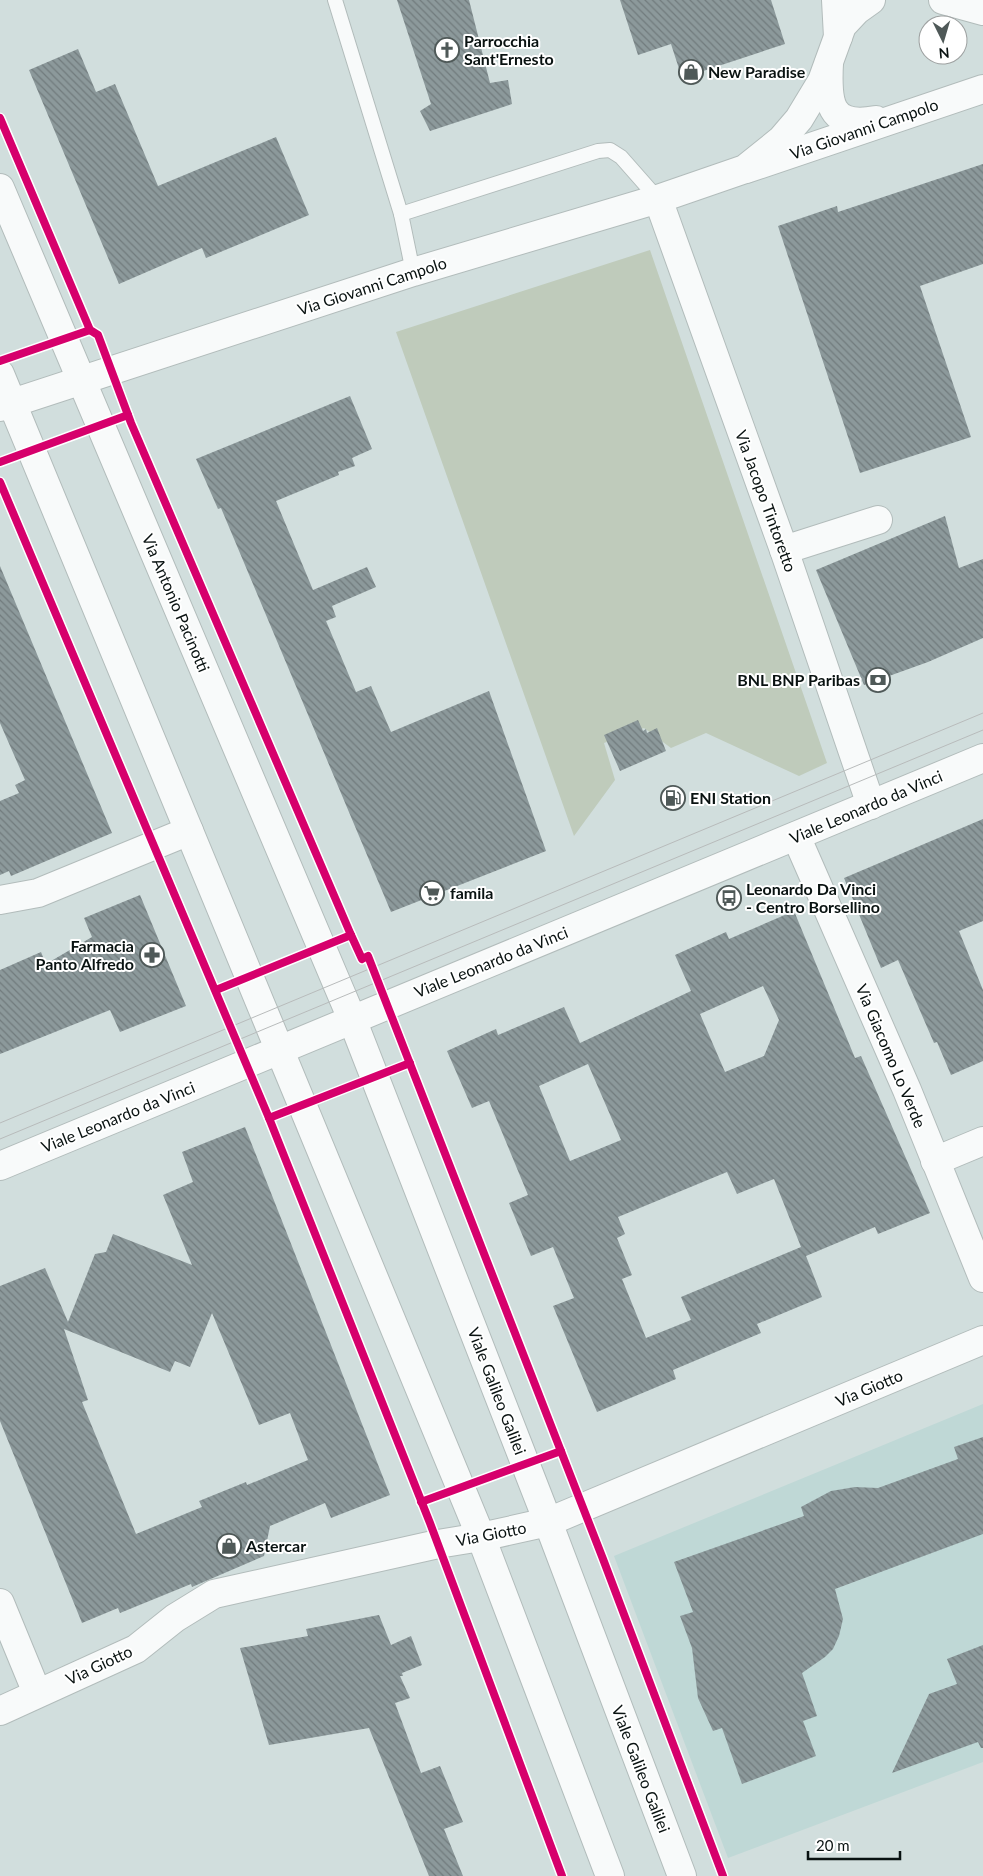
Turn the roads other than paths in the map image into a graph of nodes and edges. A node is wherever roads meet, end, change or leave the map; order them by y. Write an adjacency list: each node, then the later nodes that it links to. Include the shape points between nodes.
1 (335, 0): 13 (lane)
2 (836, 0): 6 (street)
3 (871, 0): 6 (street, Via Giovanni Campolo, via 849,18)
4 (943, 0): 5 (street)
5 (983, 10)
6 (838, 37): 7 (street, Via Giovanni Campolo)
7 (829, 63): 9 (street, via 828,99 840,117 860,123); 10 (street, Via Giovanni Campolo, via 799,119 781,140)
8 (983, 89): 9 (street, Via Giovanni Campolo)
9 (908, 114): 10 (street, Via Giovanni Campolo)
10 (745, 170): 12 (street, Via Giovanni Campolo)
11 (0, 188): 16 (street, Via Antonio Pacinotti)
12 (658, 199): 13 (lane, via 621,157 610,150 598,151); 14 (street, Via Giovanni Campolo); 19 (street, Via Jacopo Tintoretto)
13 (401, 214): 14 (lane)
14 (413, 272): 16 (street, Via Giovanni Campolo)
15 (0, 374): 17 (street)
16 (81, 379): 17 (street, Via Giovanni Campolo); 25 (street, Via Antonio Pacinotti)
17 (6, 405): 22 (street)
18 (878, 520): 19 (street)
19 (784, 550): 21 (street, Via Jacopo Tintoretto)
20 (983, 758): 21 (street, Viale Leonardo da Vinci)
21 (871, 804): 23 (street, Viale Leonardo da Vinci)
22 (189, 831): 24 (street, via 38,893); 26 (street)
23 (796, 836): 25 (street, Viale Leonardo da Vinci); 28 (street, Via Giacomo Lo Verde)
24 (0, 900)
25 (352, 1019): 26 (street, Viale Leonardo da Vinci); 32 (street, Viale Galileo Galilei)
26 (280, 1050): 29 (street, Viale Leonardo da Vinci); 33 (street)
27 (983, 1141): 28 (street)
28 (935, 1161): 30 (street, Via Giacomo Lo Verde)
29 (0, 1166)
30 (983, 1278)
31 (983, 1340): 32 (street, Via Giotto)
32 (548, 1522): 33 (street, Via Giotto); 38 (street, Viale Galileo Galilei)
33 (481, 1537): 35 (street, Via Giotto, via 214,1594 175,1618 136,1649); 37 (street)
34 (0, 1603): 35 (street)
35 (37, 1693): 36 (street, Via Giotto)
36 (0, 1711)
37 (610, 1876)
38 (682, 1876)

